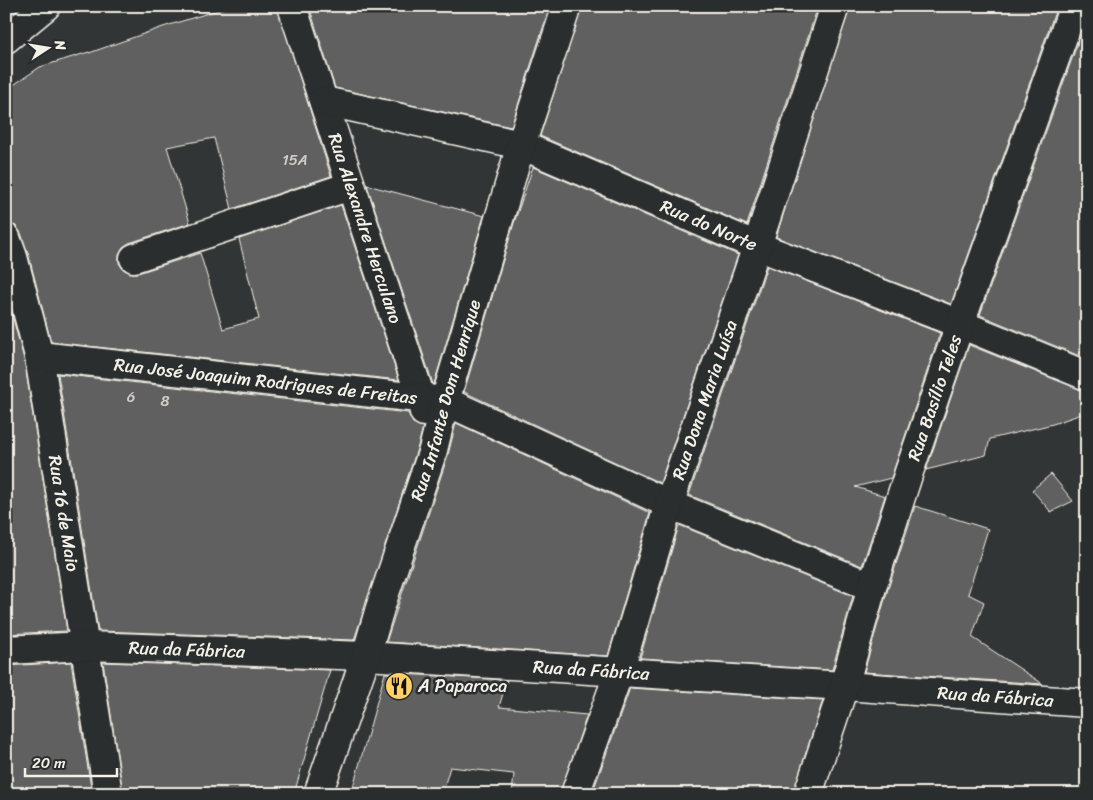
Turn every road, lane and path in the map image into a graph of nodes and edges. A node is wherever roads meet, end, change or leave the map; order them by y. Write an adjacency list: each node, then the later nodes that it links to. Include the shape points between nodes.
1 (46, 6): 6 (street)
2 (292, 6): 7 (street, Rua Alexandre Herculano)
3 (566, 6): 8 (street, Rua Infante Dom Henrique)
4 (834, 6): 11 (street, Rua Dona Maria Luísa)
5 (1074, 6): 13 (street, Rua Basílio Teles)
6 (6, 39)
7 (324, 101): 8 (street, Rua do Norte); 9 (street, Rua Alexandre Herculano)
8 (522, 145): 11 (street, Rua do Norte); 16 (street, Rua Infante Dom Henrique)
9 (350, 186): 12 (street); 16 (street, Rua Alexandre Herculano)
10 (6, 238): 14 (street, Rua 16 de Maio)
11 (757, 246): 13 (street, Rua do Norte); 18 (street, Rua Dona Maria Luísa)
12 (134, 258)
13 (960, 324): 15 (street, Rua do Norte); 19 (street, Rua Basílio Teles)
14 (39, 356): 16 (street, Rua José Joaquim Rodrigues de Freitas); 20 (street, Rua 16 de Maio)
15 (1087, 376)
16 (433, 400): 17 (street, Rua Alexandre Herculano); 18 (street, Rua José Joaquim Rodrigues de Freitas)
17 (432, 450): 22 (street, Rua Infante Dom Henrique)
18 (669, 504): 19 (street, Rua José Joaquim Rodrigues de Freitas); 23 (street, Rua Dona Maria Luísa)
19 (872, 587): 24 (street, Rua Basílio Teles)
20 (86, 646): 21 (street, Rua da Fábrica); 22 (street, Rua da Fábrica); 26 (street, Rua 16 de Maio)
21 (6, 650)
22 (366, 656): 23 (street, Rua da Fábrica); 27 (street, Rua Infante Dom Henrique)
23 (619, 672): 24 (street, Rua da Fábrica); 28 (street, Rua Dona Maria Luísa)
24 (844, 686): 25 (street, Rua da Fábrica); 29 (street, Rua Basílio Teles)
25 (1087, 703)
26 (108, 794)
27 (318, 794)
28 (575, 794)
29 (808, 794)

